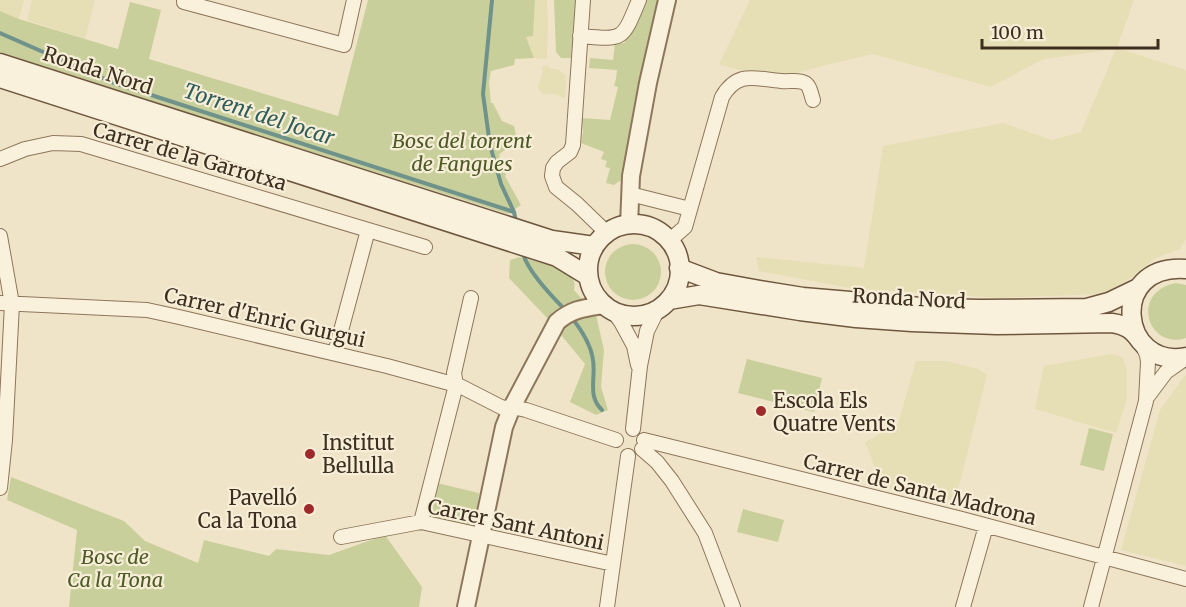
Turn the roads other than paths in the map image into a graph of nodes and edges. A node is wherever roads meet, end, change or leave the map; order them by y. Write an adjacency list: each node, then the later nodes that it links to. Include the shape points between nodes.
1 (354, 0): 5 (street, via 344,45)
2 (583, 0): 6 (street)
3 (639, 0): 6 (street, via 620,36)
4 (667, 0): 11 (street, via 648,83)
5 (181, 1)
6 (580, 36): 17 (street, via 573,145 557,162 552,176 556,187 577,204)
7 (0, 63): 16 (main road, Ronda Nord, via 503,224)
8 (0, 78): 16 (main road, Ronda Nord)
9 (813, 100): 12 (street, via 803,82 754,77 728,87)
10 (0, 159): 14 (street, Carrer de la Garrotxa, via 53,143 81,144)
11 (630, 195): 12 (street); 13 (street)
12 (690, 209): 18 (street, via 685,227)
13 (628, 225): 17 (main road, via 616,227); 18 (main road, via 650,226)
14 (368, 230): 19 (street, Carrer de la Garrotxa); 29 (street)
15 (0, 236): 25 (street)
16 (519, 239): 17 (main road, Ronda Nord); 22 (main road, Ronda Nord)
17 (600, 239): 22 (main road, via 588,261)
18 (669, 241): 21 (main road)
19 (425, 246)
20 (1182, 267): 23 (main road, Ronda Nord, via 1159,271)
21 (679, 268): 23 (main road, Ronda Nord, via 716,282 803,297 932,308 1087,308); 26 (main road, via 678,284)
22 (588, 276): 27 (main road, via 593,292)
23 (1138, 288): 28 (main road, via 1131,315)
24 (471, 298): 32 (street, via 454,373)
25 (6, 303): 29 (street, Carrer d'Enric Gurgui, via 147,310); 33 (street)
26 (664, 304): 27 (main road, via 646,315 629,316); 28 (main road, Ronda Nord, via 699,295 800,311 912,322 1112,323 1133,331); 31 (street, via 647,331)
27 (608, 308): 31 (street, via 634,346); 35 (street, via 572,312 557,322)
28 (1141, 342): 30 (main road, Ronda Nord, via 1166,357); 34 (street, via 1148,362)
29 (334, 353): 32 (street, Carrer d'Enric Gurgui)
30 (1186, 357): 34 (street, via 1166,372)
31 (640, 373): 36 (street)
32 (456, 385): 35 (street, Carrer d'Enric Gurgui, via 503,408); 41 (street)
33 (4, 399): 40 (street, via 6,440)
34 (1146, 401): 45 (street)
35 (512, 407): 37 (street, Carrer d'Enric Gurgui); 43 (street, via 504,427)
36 (633, 429): 37 (street, via 624,430); 38 (street, via 641,434)
37 (616, 440): 39 (street, via 618,450)
38 (643, 444): 39 (street, via 634,456); 42 (street, Carrer de Santa Madrona); 50 (street, via 705,533)
39 (628, 456): 46 (street)
40 (0, 488)
41 (421, 522): 43 (street, Carrer Sant Antoni); 44 (street, Carrer Sant Antoni)
42 (986, 526): 45 (street, Carrer de Santa Madrona); 51 (street)
43 (481, 535): 46 (street, Carrer Sant Antoni); 48 (street)
44 (341, 537)
45 (1104, 558): 47 (street, Carrer de Santa Madrona); 52 (street)
46 (613, 564): 49 (street)
47 (1186, 579)
48 (466, 607)
49 (607, 607)
50 (733, 607)
51 (963, 607)
52 (1091, 607)

